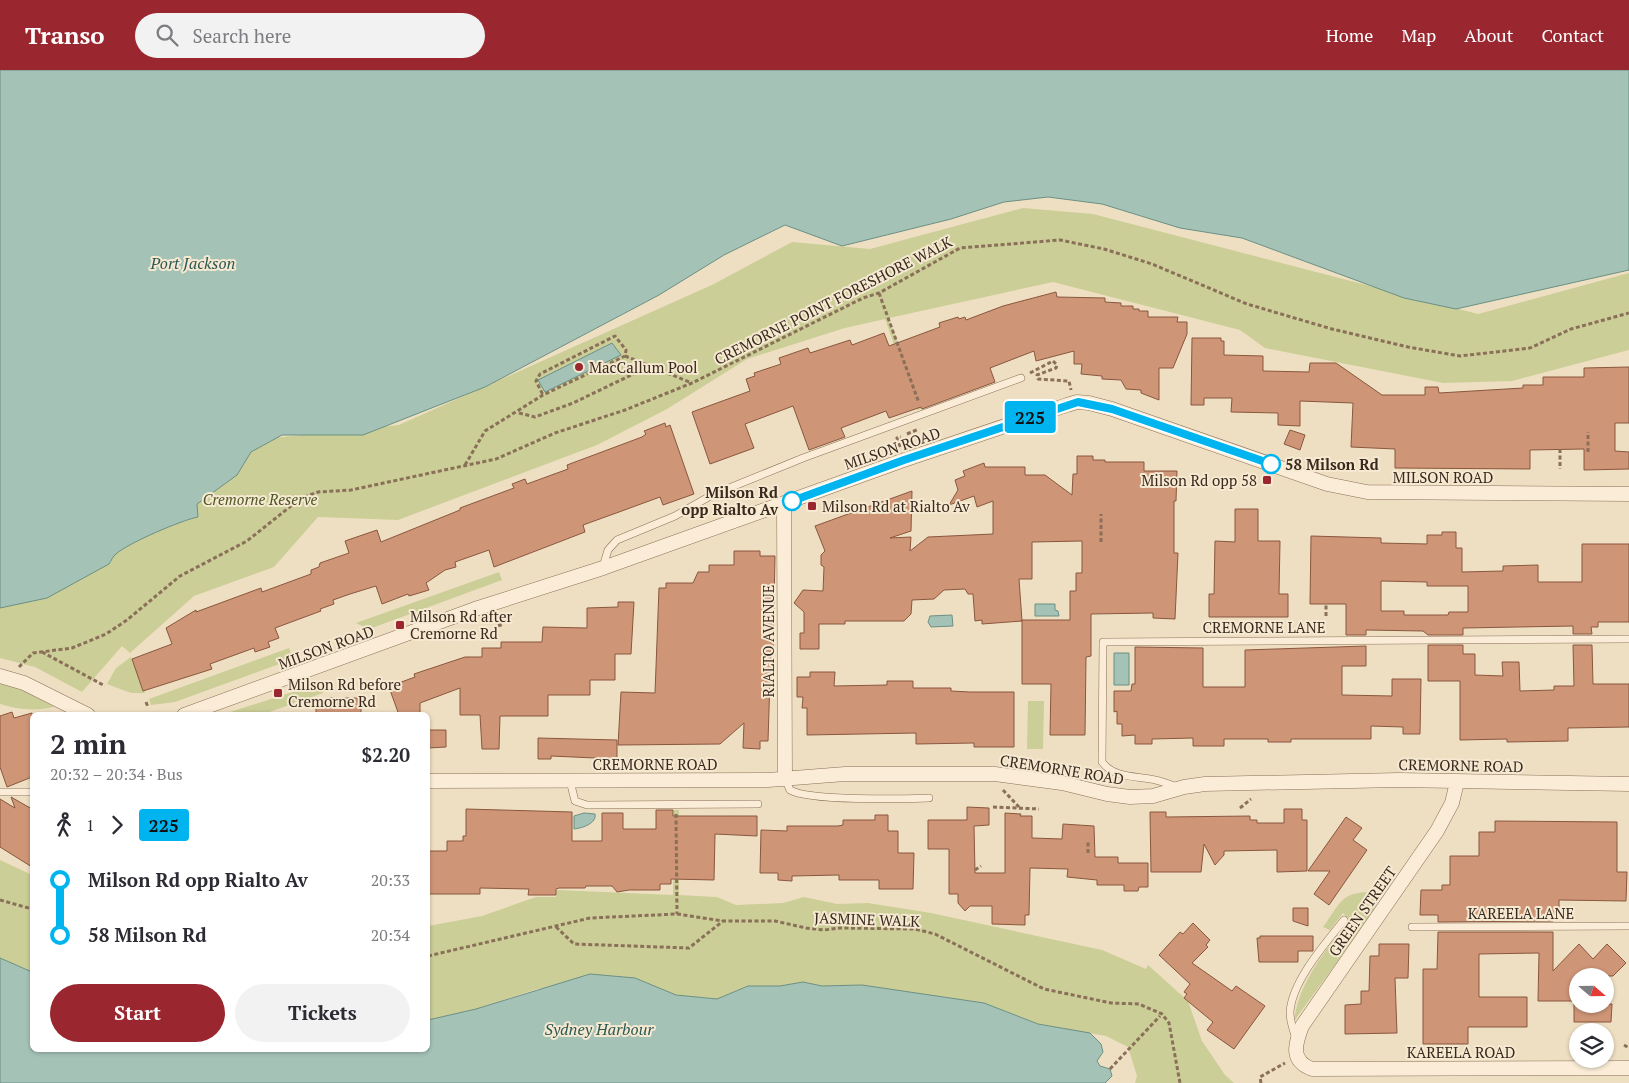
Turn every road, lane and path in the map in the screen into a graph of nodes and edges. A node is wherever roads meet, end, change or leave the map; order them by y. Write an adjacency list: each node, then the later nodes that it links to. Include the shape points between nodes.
1 (879, 293): 2 (path, CREMORNE POINT FORESHORE WALK, via 960,248 1060,240 1144,262 1246,304 1332,329 1460,356 1530,348 1571,329); 6 (path, CREMORNE POINT FORESHORE WALK); 10 (path)
2 (1629, 313)
3 (625, 356): 4 (path); 7 (path); 7 (path, via 626,350 615,336 540,374 536,381)
4 (650, 366): 6 (path); 9 (path, via 535,417)
5 (1020, 378): 8 (path, via 1054,362 1056,368 1037,375 1038,379 1069,381); 10 (lane)
6 (692, 383): 15 (path, CREMORNE POINT FORESHORE WALK, via 555,433 496,459)
7 (543, 395): 9 (path)
8 (1072, 404): 17 (street, MILSON ROAD, via 1105,406 1327,484 1367,492); 18 (street, MILSON ROAD)
9 (518, 412): 15 (path, via 485,431)
10 (923, 416): 12 (path, via 925,422 917,431 897,438); 21 (lane, via 803,458 712,495 676,516 616,540 608,550)
11 (1588, 432): 14 (path)
12 (901, 449)
13 (1560, 449): 16 (path)
14 (1588, 452)
15 (465, 465): 27 (path, CREMORNE POINT FORESHORE WALK, via 351,490 318,492 301,498 247,541 180,576 106,634 72,648)
16 (1560, 469)
17 (1629, 494)
18 (784, 504): 21 (street, MILSON ROAD); 33 (street, RIALTO AVENUE)
19 (1101, 514): 20 (path)
20 (1101, 542)
21 (603, 568): 32 (street, MILSON ROAD, via 475,609)
22 (1326, 604): 23 (path)
23 (1326, 616)
24 (504, 624): 25 (path)
25 (498, 626)
26 (1629, 639): 38 (lane, CREMORNE LANE, via 1103,642 1102,762 1122,775 1152,779)
27 (41, 652): 29 (path, CREMORNE POINT FORESHORE WALK, via 33,653 21,664); 30 (path)
28 (0, 676): 29 (street)
29 (14, 679): 31 (street)
30 (105, 686)
31 (82, 712)
32 (192, 712)
33 (785, 778): 34 (street, CREMORNE ROAD); 38 (street, CREMORNE ROAD, via 864,774 996,774 1130,797 1153,796); 42 (lane, via 790,790 801,794 872,799)
34 (570, 781): 35 (street, CREMORNE ROAD); 43 (lane, via 574,801 580,804)
35 (430, 782)
36 (1457, 782): 37 (street, CREMORNE ROAD); 38 (street, CREMORNE ROAD, via 1205,784); 62 (street, GREEN STREET, via 1452,803 1437,831 1302,1026)
37 (1629, 784)
38 (1179, 788)
39 (1004, 791): 46 (path)
40 (0, 792): 41 (lane)
41 (30, 792)
42 (929, 798)
43 (676, 804): 44 (lane); 54 (path)
44 (758, 804)
45 (992, 806): 46 (path)
46 (1019, 808): 47 (path)
47 (1039, 809)
48 (1088, 840): 49 (path)
49 (1088, 853)
50 (981, 866): 51 (path)
51 (975, 870)
52 (0, 900): 53 (path)
53 (30, 908)
54 (677, 914): 56 (path, JASMINE WALK); 57 (path, JASMINE WALK, via 590,918)
55 (1344, 920): 62 (lane, via 1299,984 1290,1013)
56 (723, 921): 57 (path, via 689,948 574,944); 70 (path, JASMINE WALK, via 775,921 824,930 915,929 935,934 1044,989 1110,1003 1146,1006 1162,1014 1169,1023)
57 (555, 926): 60 (path, JASMINE WALK)
58 (1629, 926): 59 (lane, KAREELA LANE)
59 (1412, 927)
60 (430, 956)
61 (1160, 1016): 69 (path)
62 (1297, 1039): 67 (street, GREEN STREET)
63 (1429, 1045): 66 (path)
64 (1624, 1045): 65 (path)
65 (1629, 1048)
66 (1439, 1054)
67 (1296, 1057): 68 (street, KAREELA ROAD, via 1312,1069); 71 (path, via 1260,1077)
68 (1629, 1068)
69 (1110, 1069)
70 (1180, 1083)
71 (1261, 1083)

